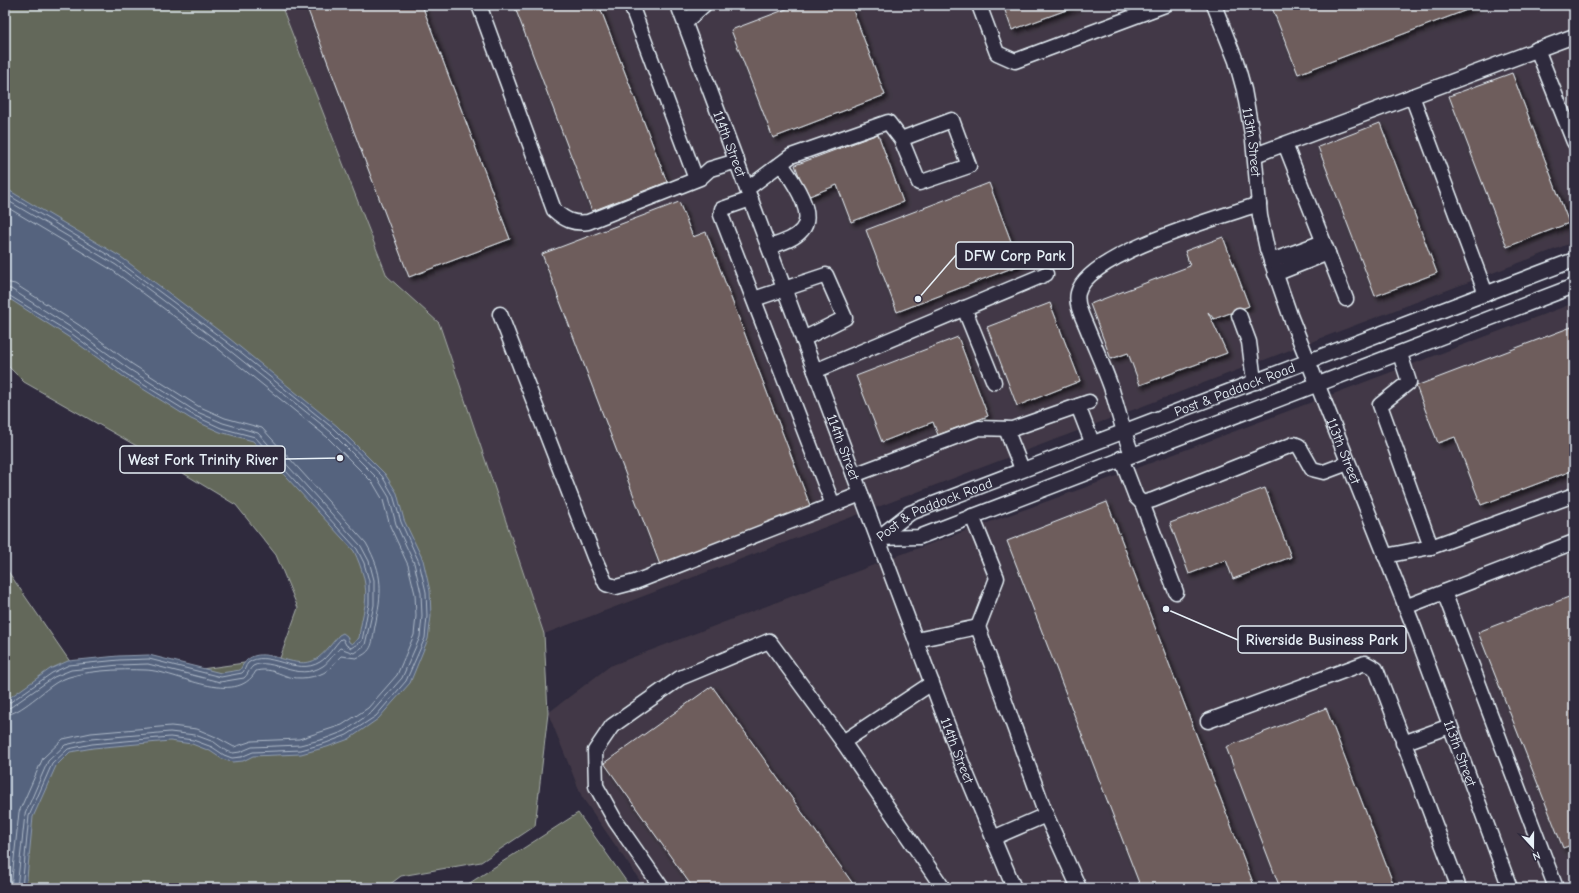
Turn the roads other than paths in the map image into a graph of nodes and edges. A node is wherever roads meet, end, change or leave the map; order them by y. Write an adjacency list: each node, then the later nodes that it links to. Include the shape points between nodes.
1 (479, 5): 19 (street, via 554,210 564,220 577,224 588,222)
2 (631, 5): 19 (street)
3 (678, 5): 9 (street, 114th Street)
4 (704, 5): 9 (street)
5 (979, 5): 8 (street, via 997,52 1015,61)
6 (1164, 5): 8 (street)
7 (1214, 5): 16 (street, 113th Street, via 1236,61 1244,90)
8 (1147, 8)
9 (685, 22): 17 (street, 114th Street)
10 (1574, 36): 11 (street)
11 (1537, 49): 12 (street); 14 (street)
12 (1412, 96): 15 (street); 29 (street)
13 (901, 139): 13 (street, via 919,183 969,166 952,120); 18 (street, via 888,122 791,156)
14 (1574, 142)
15 (1285, 144): 16 (street); 23 (street)
16 (1255, 155): 21 (street, 113th Street)
17 (737, 161): 19 (street, via 710,169); 20 (street, 114th Street)
18 (781, 164): 20 (street); 22 (street, via 801,196 806,210 806,222 795,236)
19 (696, 179)
20 (749, 194): 22 (street, 114th Street); 30 (street, via 720,212)
21 (1259, 204): 25 (street, 113th Street); 43 (street, via 1135,248 1107,262 1084,280 1078,294 1080,310 1110,385)
22 (769, 247): 28 (street, 114th Street)
23 (1325, 247): 25 (street); 31 (street)
24 (1574, 260): 29 (street, Post & Paddock Road)
25 (1273, 267): 37 (street, 113th Street)
26 (1046, 274): 32 (street)
27 (1574, 286): 36 (street, Post & Paddock Road)
28 (784, 288): 30 (street); 35 (street, 114th Street); 35 (street, via 826,275 844,318)
29 (1486, 294): 37 (street, Post & Paddock Road)
30 (754, 299): 52 (street)
31 (1346, 299)
32 (964, 308): 38 (street); 39 (street)
33 (500, 314): 52 (street, via 606,584 616,587 635,582)
34 (1239, 315): 40 (street, via 1249,342)
35 (803, 339): 38 (street, 114th Street)
36 (1400, 354): 41 (street, Post & Paddock Road); 56 (street, via 1409,382 1380,405)
37 (1308, 362): 40 (street, Post & Paddock Road); 41 (street, 113th Street)
38 (815, 371): 48 (street, 114th Street)
39 (994, 382)
40 (1256, 382): 43 (street, Post & Paddock Road)
41 (1317, 386): 45 (street, Post & Paddock Road); 46 (street, 113th Street)
42 (1006, 429): 44 (street, via 1084,404); 47 (street); 48 (street, via 980,428)
43 (1123, 431): 44 (street, Post & Paddock Road); 45 (street)
44 (1092, 442): 47 (street, Post & Paddock Road)
45 (1127, 456): 51 (street, via 1136,497); 53 (street, Post & Paddock Road)
46 (1348, 463): 51 (street, via 1324,472 1312,469 1299,446 1294,444); 57 (street, 113th Street)
47 (1022, 470): 54 (street, Post & Paddock Road, via 910,513)
48 (854, 475): 49 (street, 114th Street)
49 (861, 494): 52 (street); 54 (street, 114th Street)
50 (1574, 495): 56 (street)
51 (1142, 503): 58 (street)
52 (833, 505)
53 (972, 516): 54 (street, Post & Paddock Road, via 919,537); 61 (street, via 996,578)
54 (878, 538): 62 (street, 114th Street)
55 (1574, 542): 59 (street)
56 (1431, 547): 57 (street)
57 (1385, 556): 60 (street, 113th Street)
58 (1176, 592)
59 (1444, 592): 60 (street); 76 (street)
60 (1405, 607): 65 (street, 113th Street)
61 (978, 627): 62 (street); 68 (street)
62 (916, 640): 63 (street, 114th Street)
63 (932, 683): 66 (street); 69 (street, 114th Street)
64 (1208, 721): 67 (street, via 1365,663 1376,669)
65 (1450, 726): 67 (street); 75 (street, 113th Street)
66 (843, 742): 70 (street, via 769,641 680,678 612,726 595,751 596,786 616,822); 71 (street)
67 (1404, 743): 74 (street)
68 (1046, 815): 69 (street); 73 (street)
69 (993, 838): 72 (street, 114th Street)
70 (662, 888)
71 (943, 888)
72 (1014, 888)
73 (1079, 888)
74 (1459, 888)
75 (1510, 888)
76 (1556, 888)

